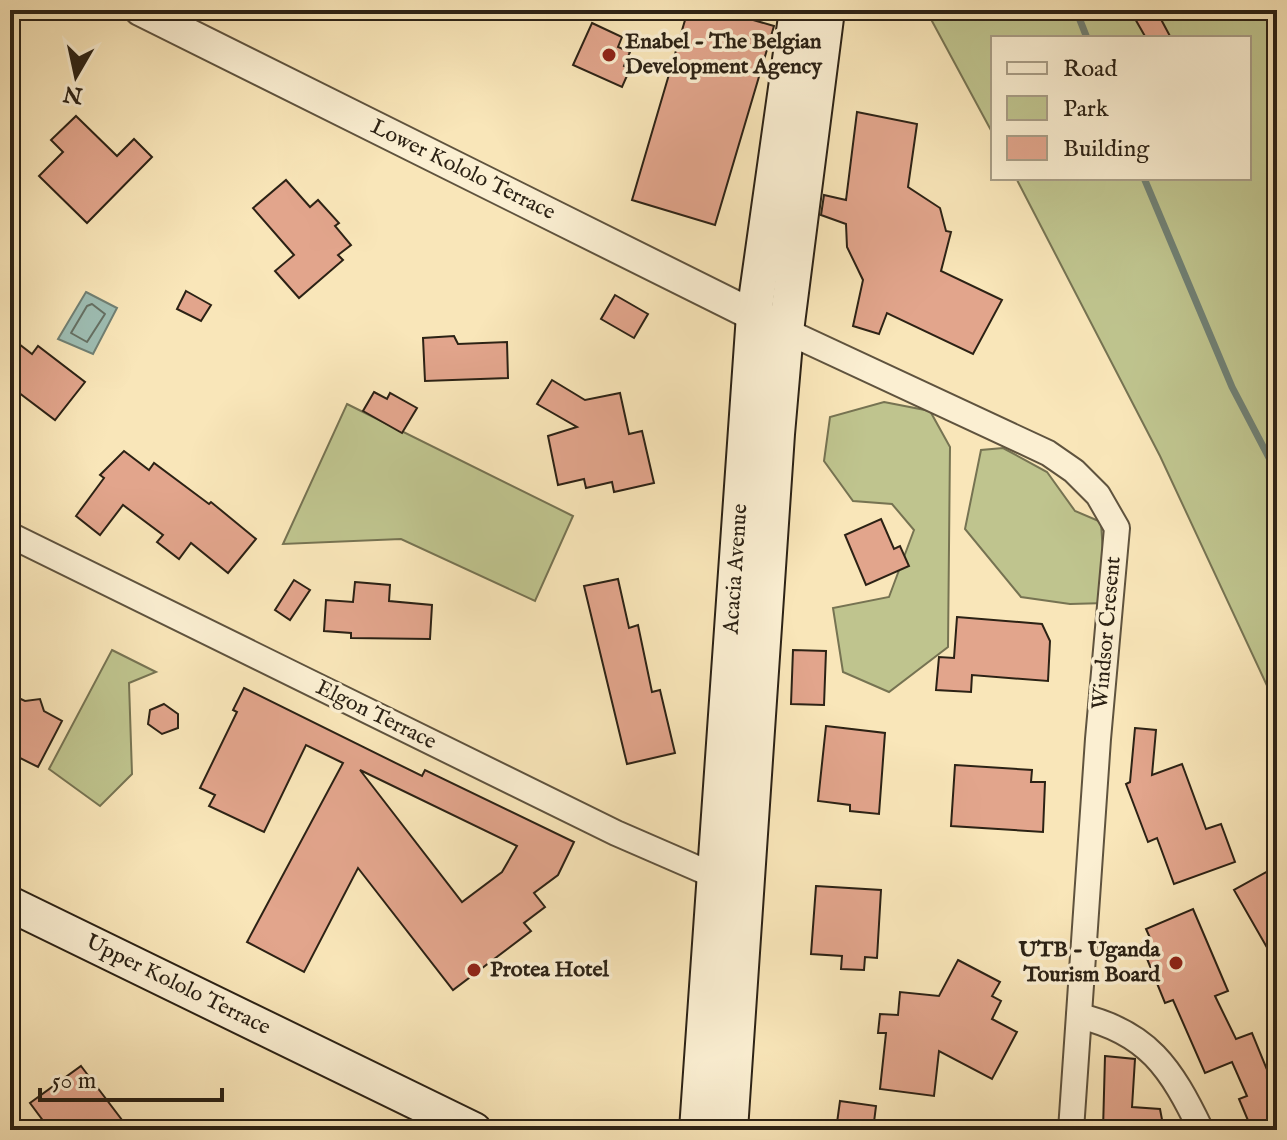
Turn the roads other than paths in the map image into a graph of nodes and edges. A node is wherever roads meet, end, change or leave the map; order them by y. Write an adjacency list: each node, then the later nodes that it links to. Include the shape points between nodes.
1 (140, 10): 4 (street, Lower Kololo Terrace)
2 (797, 10): 4 (main road, Acacia Avenue)
3 (827, 10): 5 (main road, Acacia Avenue)
4 (754, 315): 5 (street, Lower Kololo Terrace); 7 (main road, Acacia Avenue)
5 (786, 331): 7 (main road, Acacia Avenue); 9 (street, Windsor Cresent, via 1048,453 1098,495 1117,528)
6 (10, 535): 7 (street, Elgon Terrace, via 616,833)
7 (731, 876): 11 (main road, Acacia Avenue); 12 (main road, Acacia Avenue)
8 (10, 904): 10 (main road, Upper Kololo Terrace)
9 (1079, 1016): 13 (street, Windsor Cresent); 14 (street, via 1109,1023 1141,1041)
10 (474, 1130)
11 (697, 1130)
12 (730, 1130)
13 (1071, 1130)
14 (1201, 1130)

